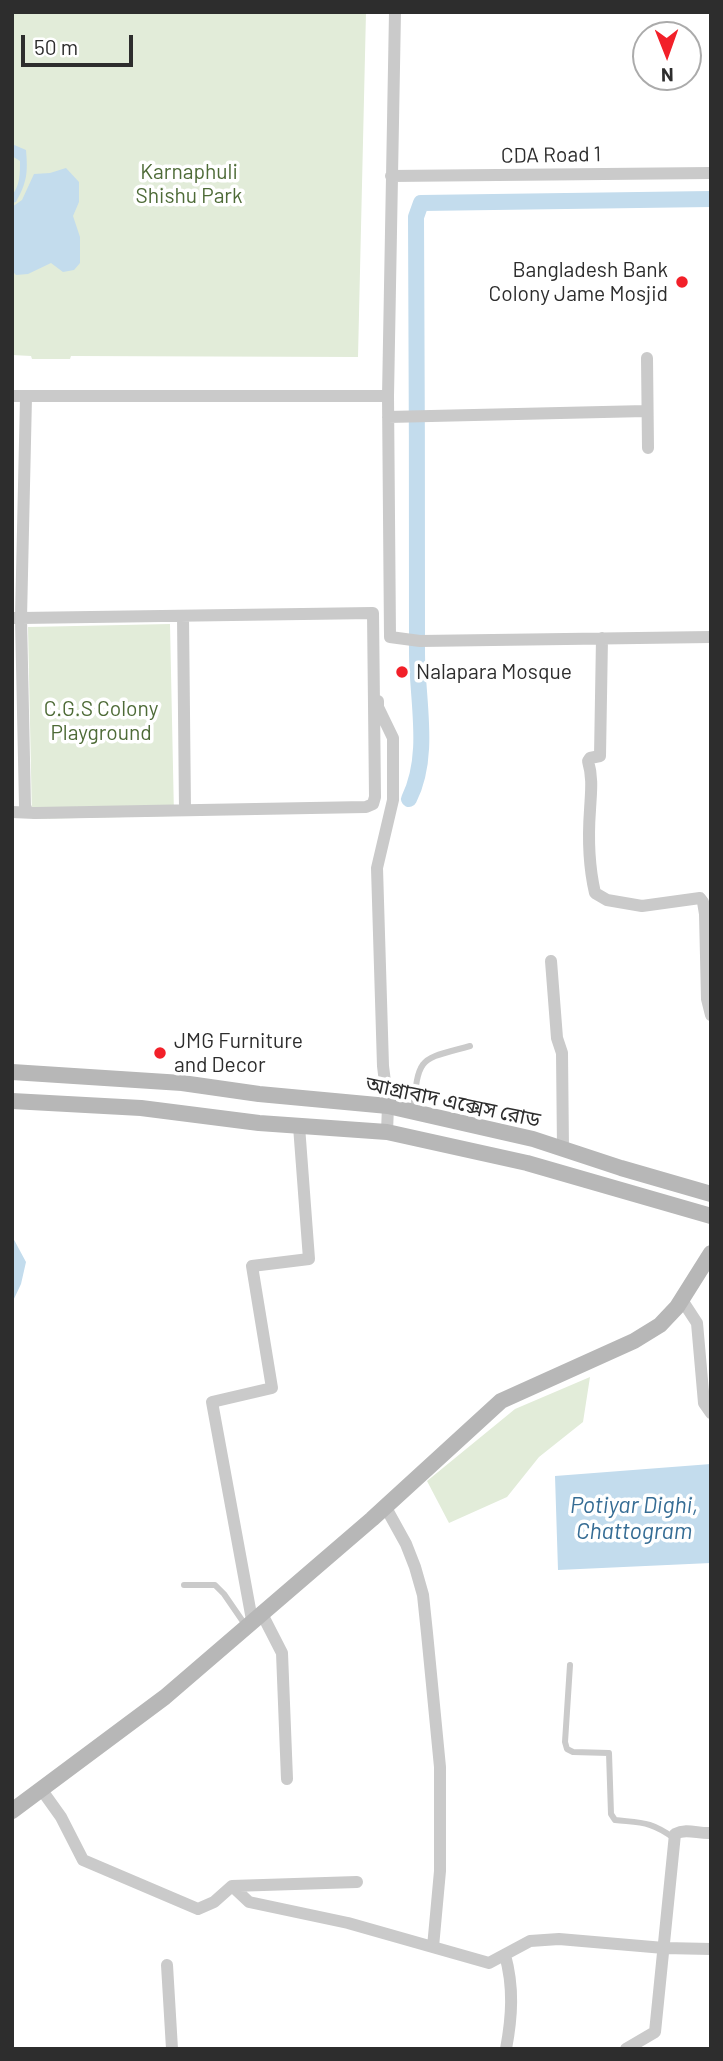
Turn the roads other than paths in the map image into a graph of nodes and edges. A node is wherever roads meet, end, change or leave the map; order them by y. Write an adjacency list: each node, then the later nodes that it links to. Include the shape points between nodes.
1 (395, 12): 3 (street)
2 (711, 173): 3 (street, CDA Road 1)
3 (391, 176): 6 (street)
4 (647, 358): 8 (street)
5 (12, 396): 7 (street)
6 (388, 396): 7 (street); 9 (street)
7 (26, 397): 12 (street)
8 (646, 411): 9 (street); 10 (street)
9 (388, 417): 13 (street)
10 (648, 448)
11 (183, 617): 12 (street); 16 (street); 16 (street, via 373,613 375,797 366,807)
12 (17, 618): 17 (street)
13 (393, 638): 14 (street); 24 (street, via 378,645 378,707 393,738 393,800 377,868)
14 (602, 638): 15 (street); 20 (street, via 600,756 588,759 595,893 607,901 642,906 700,898)
15 (711, 638)
16 (185, 810): 17 (street)
17 (27, 811): 18 (street)
18 (12, 812)
19 (551, 961): 28 (street, via 562,1053)
20 (711, 1015)
21 (470, 1046): 25 (lane, via 427,1058 416,1080)
22 (12, 1072): 24 (main road, আগ্রাবাদ এক্সেস রোড, via 182,1083)
23 (12, 1101): 26 (main road, আগ্রাবাদ এক্সেস রোড, via 141,1108)
24 (388, 1106): 25 (main road, আগ্রাবাদ এক্সেস রোড); 27 (street)
25 (413, 1111): 28 (main road, আগ্রাবাদ এক্সেস রোড)
26 (299, 1126): 27 (main road, আগ্রাবাদ এক্সেস রোড); 36 (street, via 309,1259 252,1266 272,1388 212,1402)
27 (387, 1132): 30 (main road, আগ্রাবাদ এক্সেস রোড, via 527,1163)
28 (563, 1149): 29 (main road, আগ্রাবাদ এক্সেস রোড)
29 (711, 1194)
30 (711, 1216)
31 (711, 1252): 32 (main road)
32 (682, 1300): 33 (street, via 697,1323 704,1403); 34 (main road, via 660,1325 634,1341 500,1401)
33 (711, 1413)
34 (385, 1506): 36 (main road); 45 (street, via 406,1544 423,1595 440,1767 440,1871)
35 (184, 1585): 36 (lane, via 215,1585)
36 (253, 1619): 38 (street, via 282,1653); 39 (main road, via 165,1697)
37 (570, 1665): 42 (lane, via 567,1749 609,1754 615,1820 656,1825)
38 (287, 1779)
39 (41, 1789): 40 (main road); 44 (street, via 83,1860 198,1909)
40 (12, 1811)
41 (711, 1833): 42 (street, via 684,1830)
42 (674, 1838): 46 (street)
43 (357, 1882): 44 (street)
44 (232, 1886): 45 (street, via 249,1902)
45 (433, 1947): 48 (street, via 484,1962)
46 (664, 1948): 47 (street); 48 (street, via 559,1939 530,1941); 52 (street, via 655,2032)
47 (711, 1949)
48 (505, 1955): 51 (street, via 512,2019)
49 (167, 1965): 50 (street)
50 (172, 2049)
51 (506, 2049)
52 (626, 2049)

